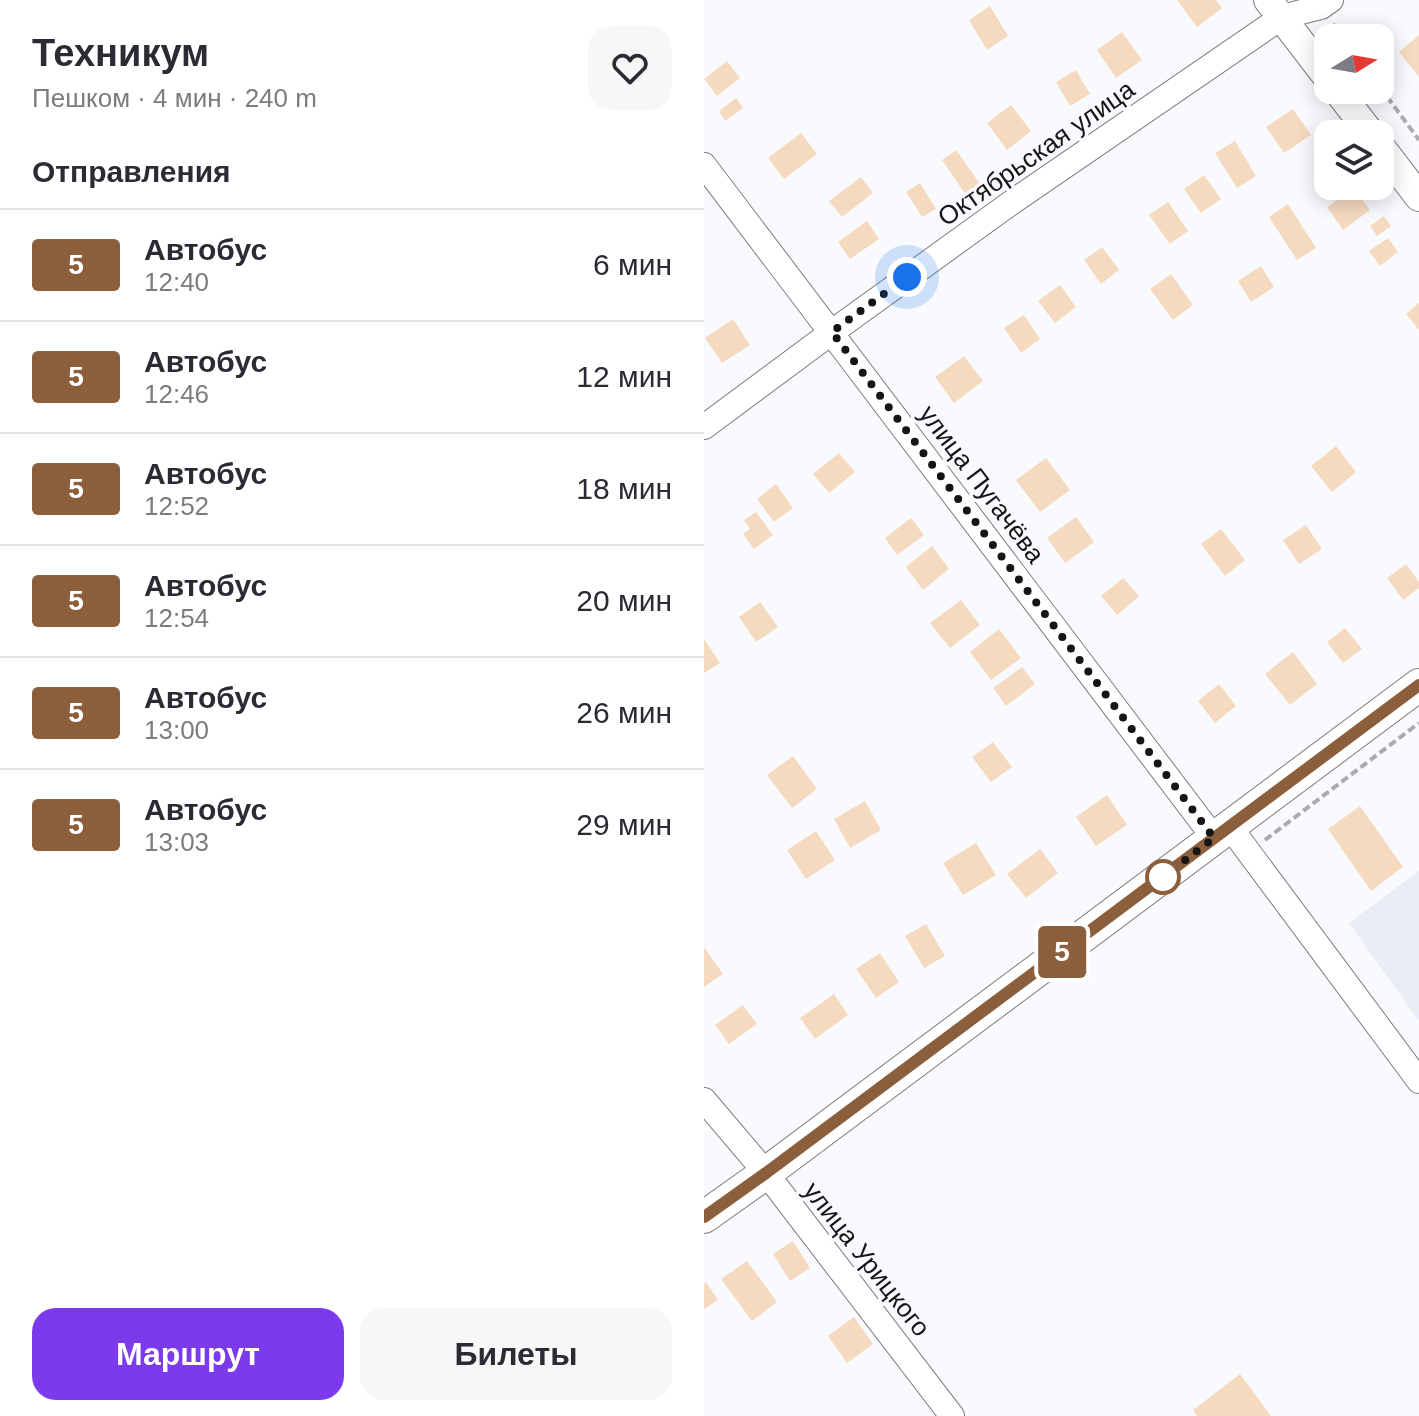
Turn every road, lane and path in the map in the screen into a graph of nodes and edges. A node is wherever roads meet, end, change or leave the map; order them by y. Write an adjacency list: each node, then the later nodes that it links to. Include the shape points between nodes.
1 (1331, 0): 2 (street, Октябрьская улица, via 1321,7)
2 (1275, 9): 3 (street); 11 (street, Октябрьская улица)
3 (1314, 60)
4 (1348, 104): 6 (street)
5 (1393, 104): 7 (path)
6 (1360, 120)
7 (1419, 140)
8 (1394, 164): 10 (street)
9 (704, 165): 11 (street, улица Пугачёва)
10 (1419, 197)
11 (832, 332): 12 (street, Октябрьская улица); 15 (street, улица Пугачёва)
12 (704, 427)
13 (1419, 685): 15 (main road)
14 (1419, 723): 15 (path)
15 (1231, 839): 16 (street, улица Пугачёва); 18 (main road)
16 (1419, 1081)
17 (704, 1100): 18 (street, улица Урицкого)
18 (766, 1173): 19 (main road); 20 (street, улица Урицкого)
19 (704, 1217)
20 (952, 1416)

